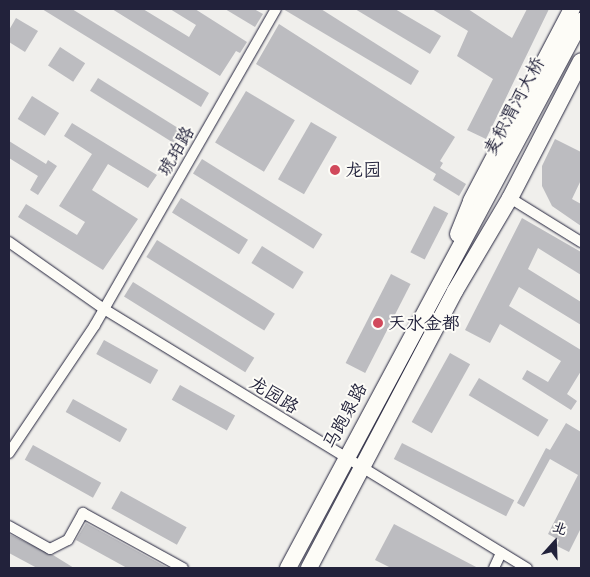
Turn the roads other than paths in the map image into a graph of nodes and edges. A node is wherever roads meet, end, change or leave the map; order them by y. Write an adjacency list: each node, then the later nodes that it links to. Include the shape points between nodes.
1 (276, 9): 12 (street, 琥珀路)
2 (572, 9): 10 (main road, 马跑泉路, via 471,201)
3 (581, 21): 7 (main road, 麦积渭河大桥)
4 (581, 36): 7 (main road, 麦积渭河大桥)
5 (581, 61): 6 (main road)
6 (510, 198): 9 (street); 11 (main road)
7 (484, 213): 10 (main road, 马跑泉路); 11 (main road)
8 (9, 242): 12 (street, 龙园路)
9 (581, 242)
10 (438, 282): 14 (main road, 马跑泉路)
11 (455, 291): 15 (main road)
12 (104, 309): 13 (street, 琥珀路); 14 (street, 龙园路)
13 (9, 453)
14 (346, 458): 15 (street, 龙园路); 19 (main road, 马跑泉路)
15 (360, 469): 17 (street, 龙园路); 20 (main road)
16 (9, 526): 18 (street, via 50,548 68,540 82,513)
17 (501, 553): 21 (street); 22 (street, 龙园路)
18 (184, 568)
19 (288, 568)
20 (309, 568)
21 (494, 568)
22 (527, 568)

